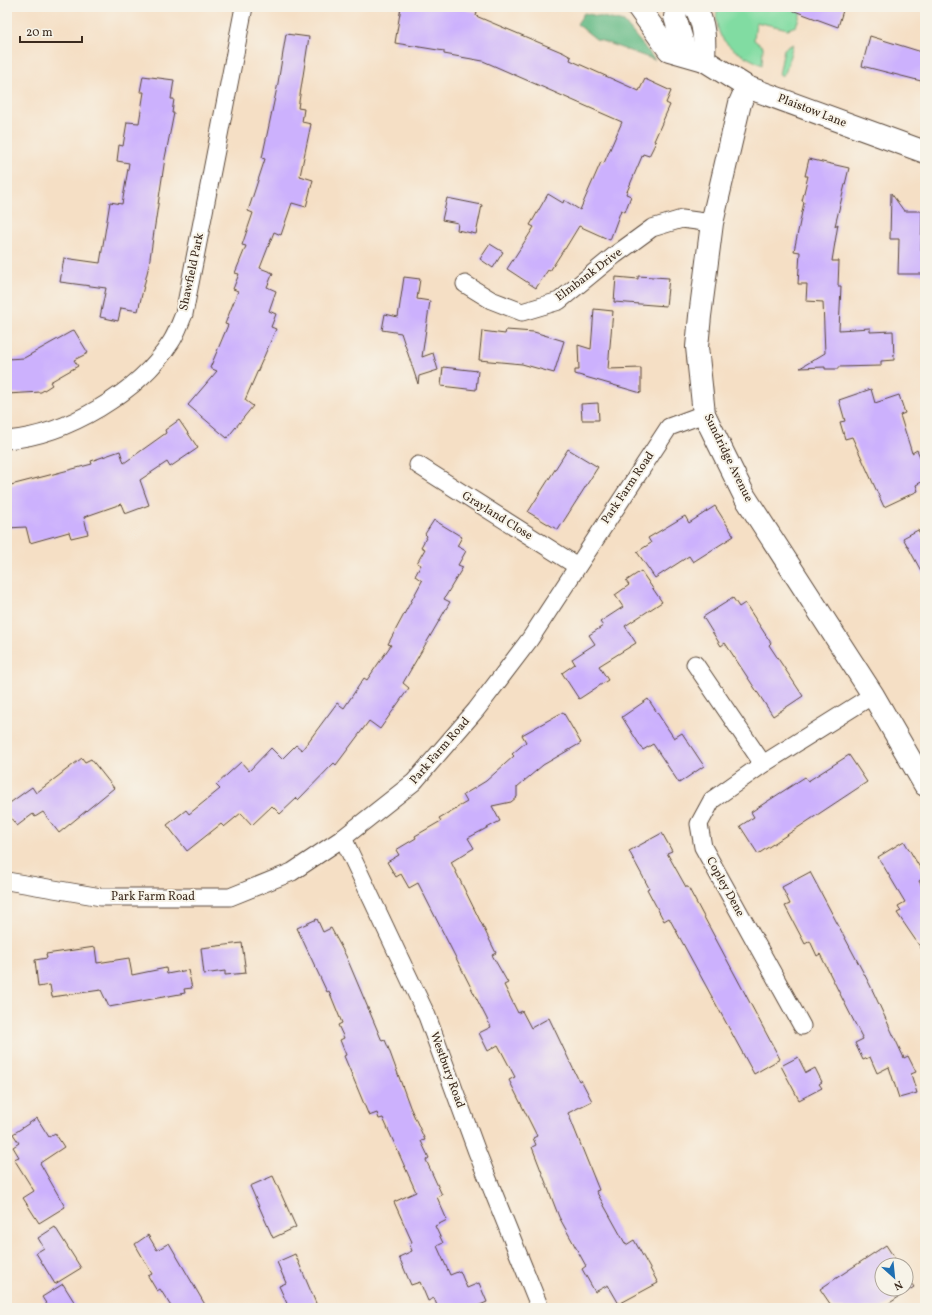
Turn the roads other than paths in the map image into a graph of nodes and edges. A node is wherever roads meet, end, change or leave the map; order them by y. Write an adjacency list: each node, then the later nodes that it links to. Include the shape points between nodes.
1 (244, 7): 11 (street, Shawfield Park, via 184,314 172,341 158,360 99,408 56,430)
2 (638, 7): 5 (street, Plaistow Lane, via 669,50)
3 (678, 7): 5 (street, via 675,17)
4 (695, 7): 5 (street, via 705,41)
5 (695, 57): 6 (street, Plaistow Lane)
6 (746, 87): 7 (street, Plaistow Lane); 8 (street, Sundridge Avenue)
7 (925, 152)
8 (712, 224): 9 (street, Elmbank Drive, via 682,219 652,228 559,301 522,312 491,300); 10 (street, Sundridge Avenue, via 697,347)
9 (465, 284)
10 (704, 414): 13 (street, Park Farm Road, via 669,427); 15 (street, Sundridge Avenue, via 745,497)
11 (7, 440)
12 (418, 466): 13 (street, Grayland Close)
13 (577, 566): 18 (street, Park Farm Road, via 530,640 476,710 414,782)
14 (695, 664): 16 (street)
15 (873, 695): 16 (street, Copley Dene); 17 (street, Sundridge Avenue)
16 (763, 764): 20 (street, Copley Dene, via 712,800 699,824 703,847)
17 (923, 777)
18 (343, 838): 19 (street, Park Farm Road, via 292,872 230,897 101,897); 21 (street, Westbury Road, via 427,1016 477,1152)
19 (7, 881)
20 (802, 1026)
21 (540, 1308)

